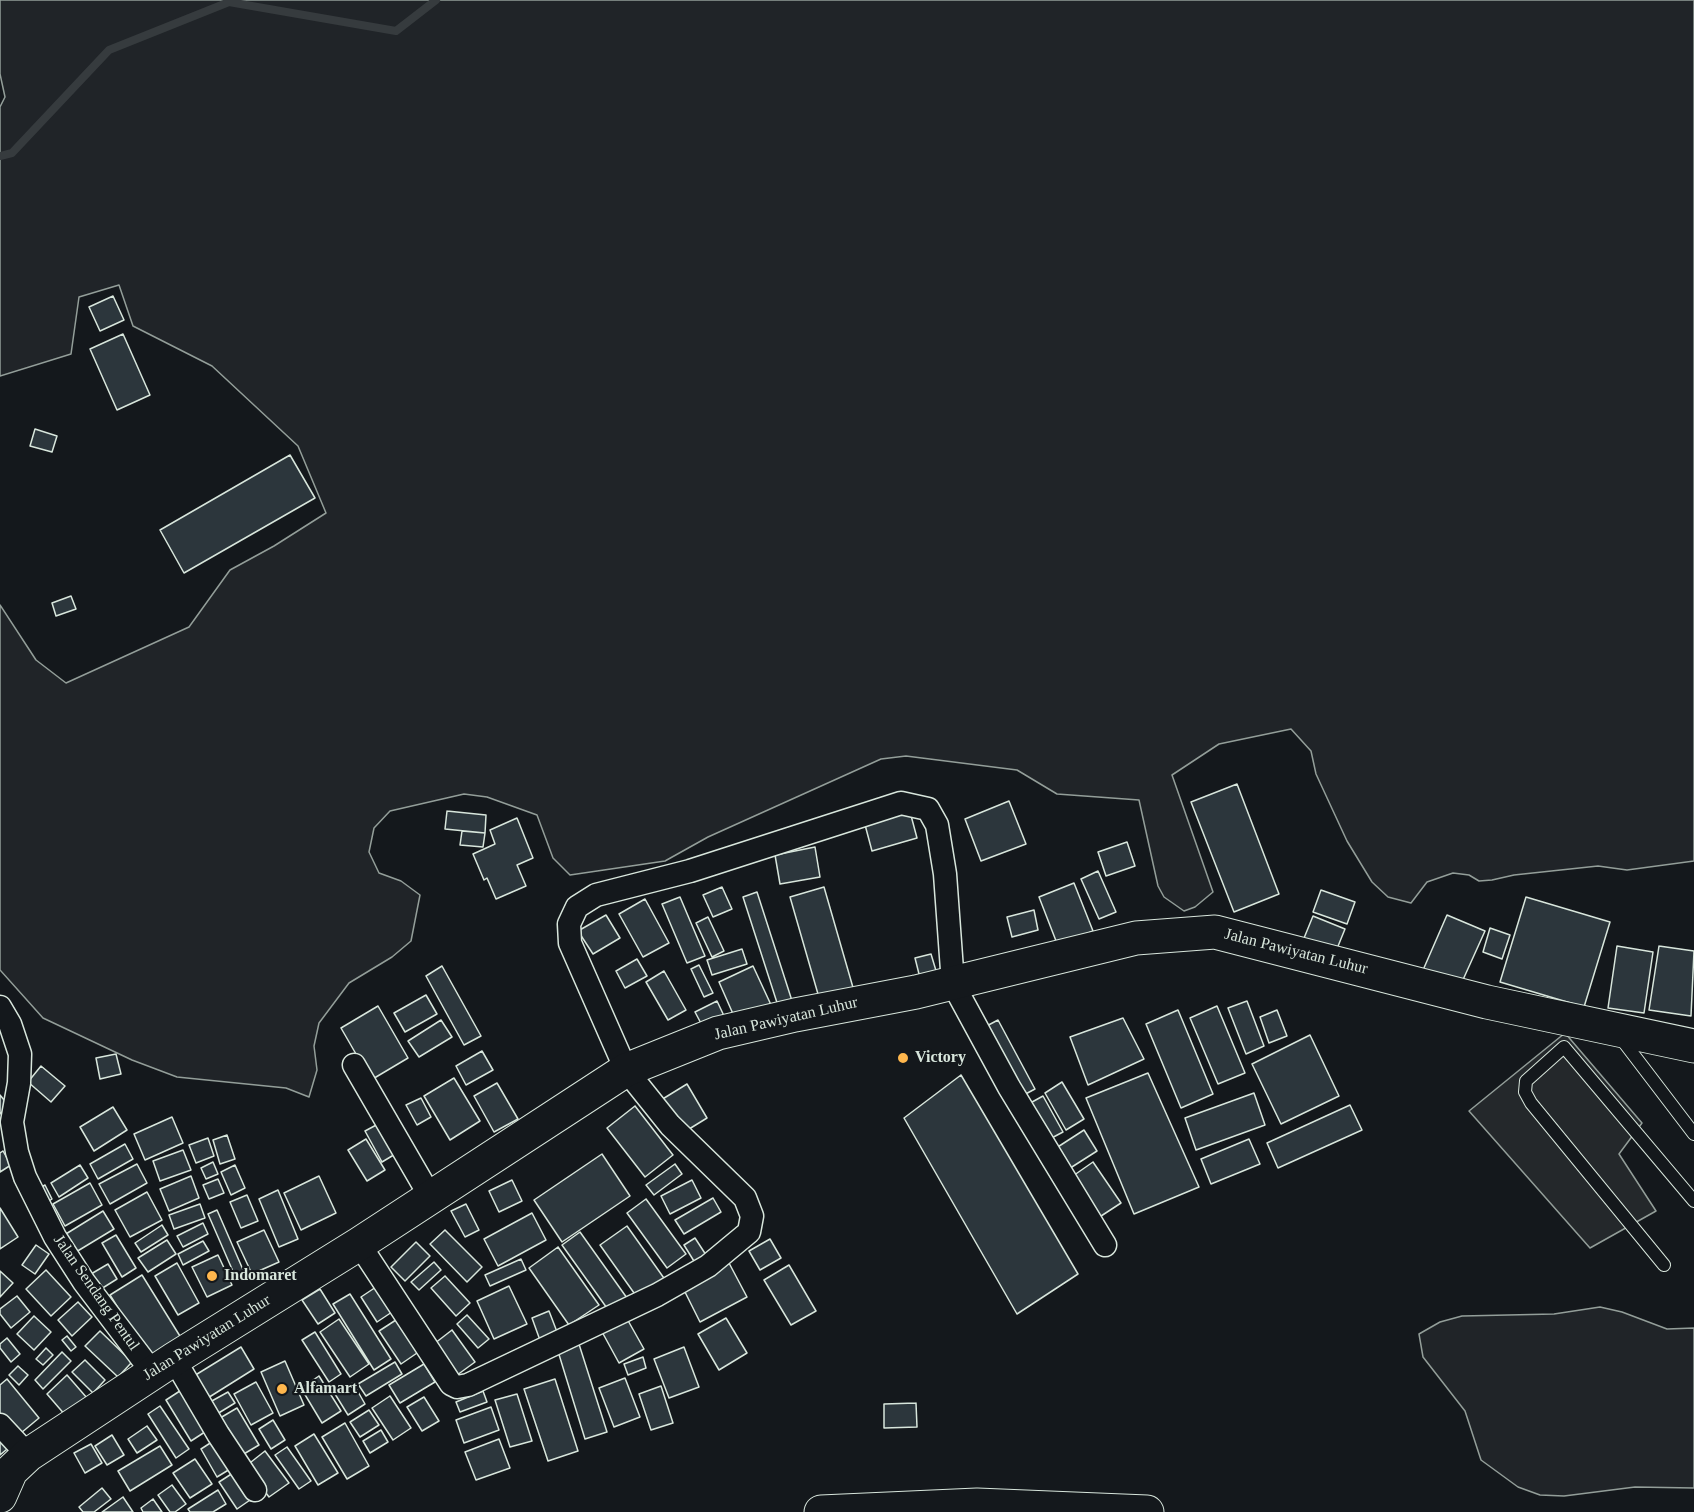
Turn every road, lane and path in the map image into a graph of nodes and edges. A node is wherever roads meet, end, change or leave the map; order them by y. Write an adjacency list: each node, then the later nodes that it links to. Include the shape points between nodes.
1 (953, 984): 4 (main road, Jalan Pawiyatan Luhur, via 1136,938 1215,932 1487,1002); 7 (main road, Jalan Pawiyatan Luhur, via 718,1033); 7 (street, via 945,874 937,825 928,809 901,803 690,871 596,895 577,907 569,924 570,943); 13 (street, via 1009,1087)
2 (0, 1007): 8 (street, Jalan Sendang Pentul, via 20,1054 19,1083)
3 (1614, 1029): 4 (main road, Jalan Pawiyatan Luhur); 5 (main road, Jalan Pawiyatan Luhur); 9 (lane)
4 (1567, 1033): 11 (lane); 14 (lane, via 1526,1081 1525,1092)
5 (1694, 1046)
6 (354, 1065): 10 (street)
7 (626, 1070): 10 (main road, Jalan Pawiyatan Luhur); 12 (street, via 670,1125 744,1198 752,1216 749,1232 708,1266 657,1295 457,1387 451,1384)
8 (6, 1126): 15 (street, Jalan Sendang Pentul, via 25,1177 55,1237 84,1282)
9 (1694, 1134)
10 (430, 1196): 12 (main road, Jalan Pawiyatan Luhur)
11 (1694, 1201)
12 (359, 1244): 15 (main road, Jalan Pawiyatan Luhur)
13 (1105, 1245)
14 (1664, 1265)
15 (163, 1366): 17 (main road, Jalan Pawiyatan Luhur); 18 (street, Jalan Sendang Pentul)
16 (0, 1425): 17 (street)
17 (28, 1455): 19 (main road, Jalan Pawiyatan Luhur, via 12,1472)
18 (255, 1490)
19 (0, 1496)
20 (821, 1512): 21 (main road, via 977,1505)
21 (1147, 1512)

